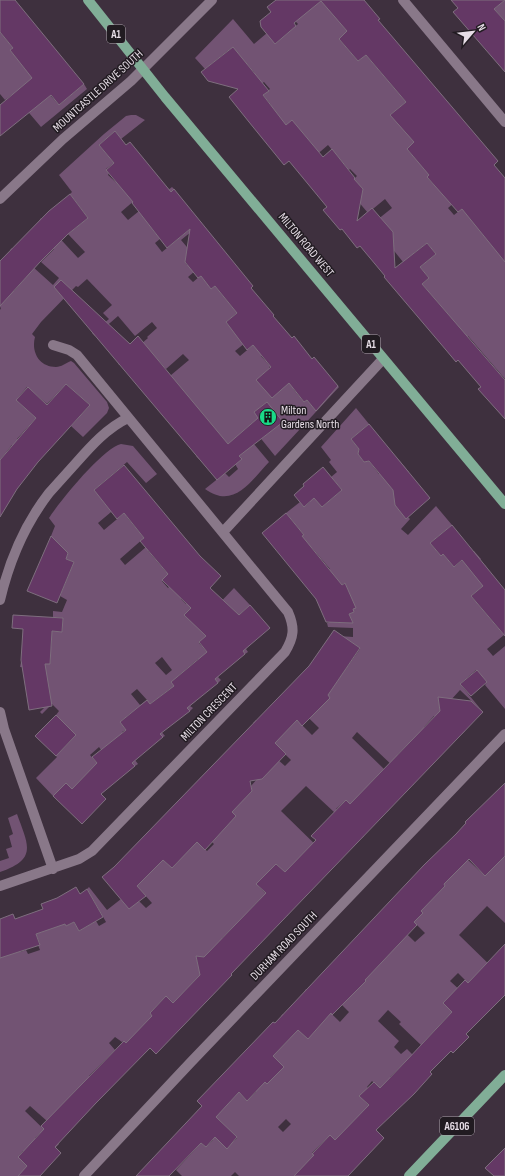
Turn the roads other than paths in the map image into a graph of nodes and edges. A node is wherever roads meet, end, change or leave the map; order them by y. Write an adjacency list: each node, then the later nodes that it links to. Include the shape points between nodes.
1 (88, 0): 4 (main road, MILTON ROAD WEST / A1)
2 (212, 0): 4 (street, MOUNTCASTLE DRIVE SOUTH)
3 (403, 0): 5 (street)
4 (143, 69): 6 (street, MOUNTCASTLE DRIVE SOUTH, via 63,139); 8 (main road, MILTON ROAD WEST / A1)
5 (505, 122)
6 (0, 199)
7 (53, 345): 9 (street, MILTON CRESCENT, via 77,355)
8 (384, 359): 10 (main road, MILTON ROAD WEST / A1); 11 (street)
9 (128, 418): 11 (street, MILTON CRESCENT); 12 (street, via 101,437 49,493 20,541)
10 (505, 504)
11 (223, 532): 15 (street, MILTON CRESCENT, via 288,612 293,627 291,641 285,652 104,840 80,859)
12 (0, 600)
13 (0, 712): 15 (street)
14 (505, 734): 18 (street, DURHAM ROAD SOUTH)
15 (53, 869): 16 (street, MILTON CRESCENT)
16 (0, 886)
17 (505, 1075): 19 (main road, A6106)
18 (84, 1176)
19 (409, 1176)

